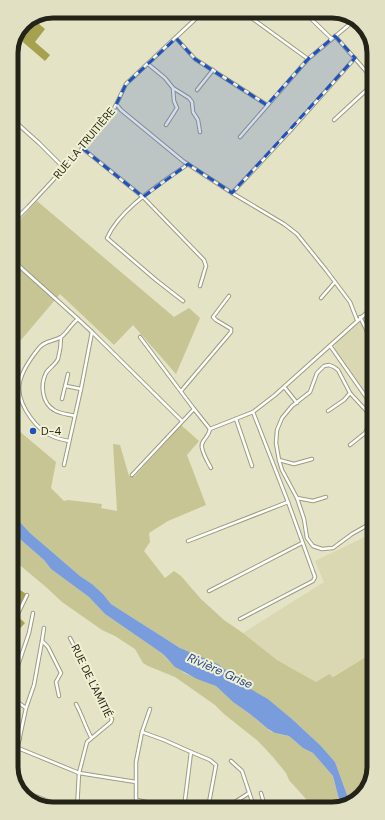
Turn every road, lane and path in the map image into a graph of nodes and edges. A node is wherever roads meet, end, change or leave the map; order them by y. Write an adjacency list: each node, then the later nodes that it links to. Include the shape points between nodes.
1 (197, 18): 6 (street, RUE LA TRUITIÈRE)
2 (252, 18): 9 (street)
3 (310, 18): 7 (street)
4 (350, 24): 5 (street)
5 (335, 36): 7 (street); 8 (street)
6 (176, 38): 10 (street, RUE LA TRUITIÈRE); 11 (street, via 195,58)
7 (332, 39): 9 (street)
8 (355, 58): 12 (street); 26 (street)
9 (308, 59): 17 (street)
10 (148, 64): 13 (street); 16 (street, RUE LA TRUITIÈRE, via 126,84)
11 (213, 70): 14 (street); 17 (street)
12 (367, 72)
13 (173, 88): 20 (street, via 177,108); 21 (street, via 190,98)
14 (197, 90)
15 (367, 90): 18 (street)
16 (117, 105): 23 (street, RUE LA TRUITIÈRE); 24 (street)
17 (267, 105): 22 (street)
18 (334, 120)
19 (18, 124): 25 (street)
20 (166, 125)
21 (200, 132)
22 (240, 137)
23 (82, 148): 25 (street, RUE LA TRUITIÈRE); 27 (street)
24 (188, 164): 26 (street); 27 (street)
25 (64, 168): 28 (street, RUE LA TRUITIÈRE)
26 (232, 193): 30 (street, via 297,234)
27 (143, 197): 31 (street, via 206,262); 34 (street, via 122,216 107,239)
28 (18, 218)
29 (18, 266): 37 (street)
30 (335, 282): 33 (street); 38 (street, via 350,302)
31 (200, 286)
32 (229, 296): 49 (street, via 213,316 231,329 231,332)
33 (321, 298)
34 (183, 301)
35 (367, 312): 36 (street)
36 (360, 318): 38 (street); 39 (street)
37 (78, 319): 40 (street); 41 (street)
38 (357, 320): 43 (street)
39 (367, 331)
40 (92, 332): 48 (street); 60 (street)
41 (61, 337): 47 (street, via 46,342 38,349 23,372); 58 (street, via 57,360 47,372 42,389 52,409)
42 (140, 337): 49 (street)
43 (330, 347): 46 (street); 52 (street)
44 (68, 374): 45 (street)
45 (66, 386): 48 (street); 51 (street)
46 (285, 388): 53 (street); 57 (street)
47 (19, 389): 63 (street, via 25,409 38,427 54,437)
48 (81, 389): 58 (street)
49 (181, 391): 54 (street)
50 (350, 393): 53 (street, via 338,370 329,365 317,373 310,392); 55 (street); 56 (street)
51 (62, 399)
52 (367, 399)
53 (297, 403): 66 (street, via 285,414 277,430)
54 (194, 409): 60 (street); 61 (street)
55 (328, 411)
56 (367, 411)
57 (253, 412): 59 (street); 73 (street)
58 (75, 416): 63 (street)
59 (236, 419): 61 (street); 68 (street)
60 (182, 421): 70 (street)
61 (210, 429): 69 (street, via 202,447)
62 (367, 429): 64 (street)
63 (69, 441): 67 (street)
64 (350, 445)
65 (312, 459): 66 (street, via 294,464)
66 (279, 460): 72 (street)
67 (64, 465)
68 (252, 466)
69 (211, 468)
70 (132, 475)
71 (326, 497): 72 (street, via 313,501)
72 (297, 498): 74 (street, via 307,538 318,548 333,548)
73 (288, 502): 75 (street); 76 (street)
74 (367, 525)
75 (188, 541)
76 (302, 543): 77 (street); 81 (street, via 315,577 313,581)
77 (208, 591)
78 (27, 595): 80 (street)
79 (34, 612): 85 (street)
80 (18, 614)
81 (240, 619)
82 (44, 628): 84 (street)
83 (70, 638): 92 (street, RUE DE L'AMITIÉ, via 112,719)
84 (42, 641): 86 (street, via 48,647 61,673 56,682); 89 (street, via 34,685)
85 (18, 665)
86 (59, 696)
87 (18, 702): 89 (street)
88 (76, 704): 92 (street)
89 (26, 708): 93 (street)
90 (150, 709): 91 (street)
91 (142, 732): 95 (street); 98 (street, via 136,762)
92 (91, 737): 97 (street, RUE DE L'AMITIÉ, via 86,742)
93 (20, 739): 94 (street)
94 (18, 748): 97 (street)
95 (191, 752): 106 (street); 107 (street, via 216,765)
96 (231, 761): 99 (street, via 242,771)
97 (79, 773): 98 (street); 104 (street, RUE DE L'AMITIÉ)
98 (136, 782): 102 (street)
99 (249, 793): 108 (street); 109 (street)
100 (261, 793): 110 (street)
101 (31, 794): 103 (street)
102 (136, 800): 105 (street)
103 (48, 801)
104 (77, 802)
105 (145, 802)
106 (185, 802)
107 (209, 802)
108 (235, 802)
109 (252, 802)
110 (264, 802)

